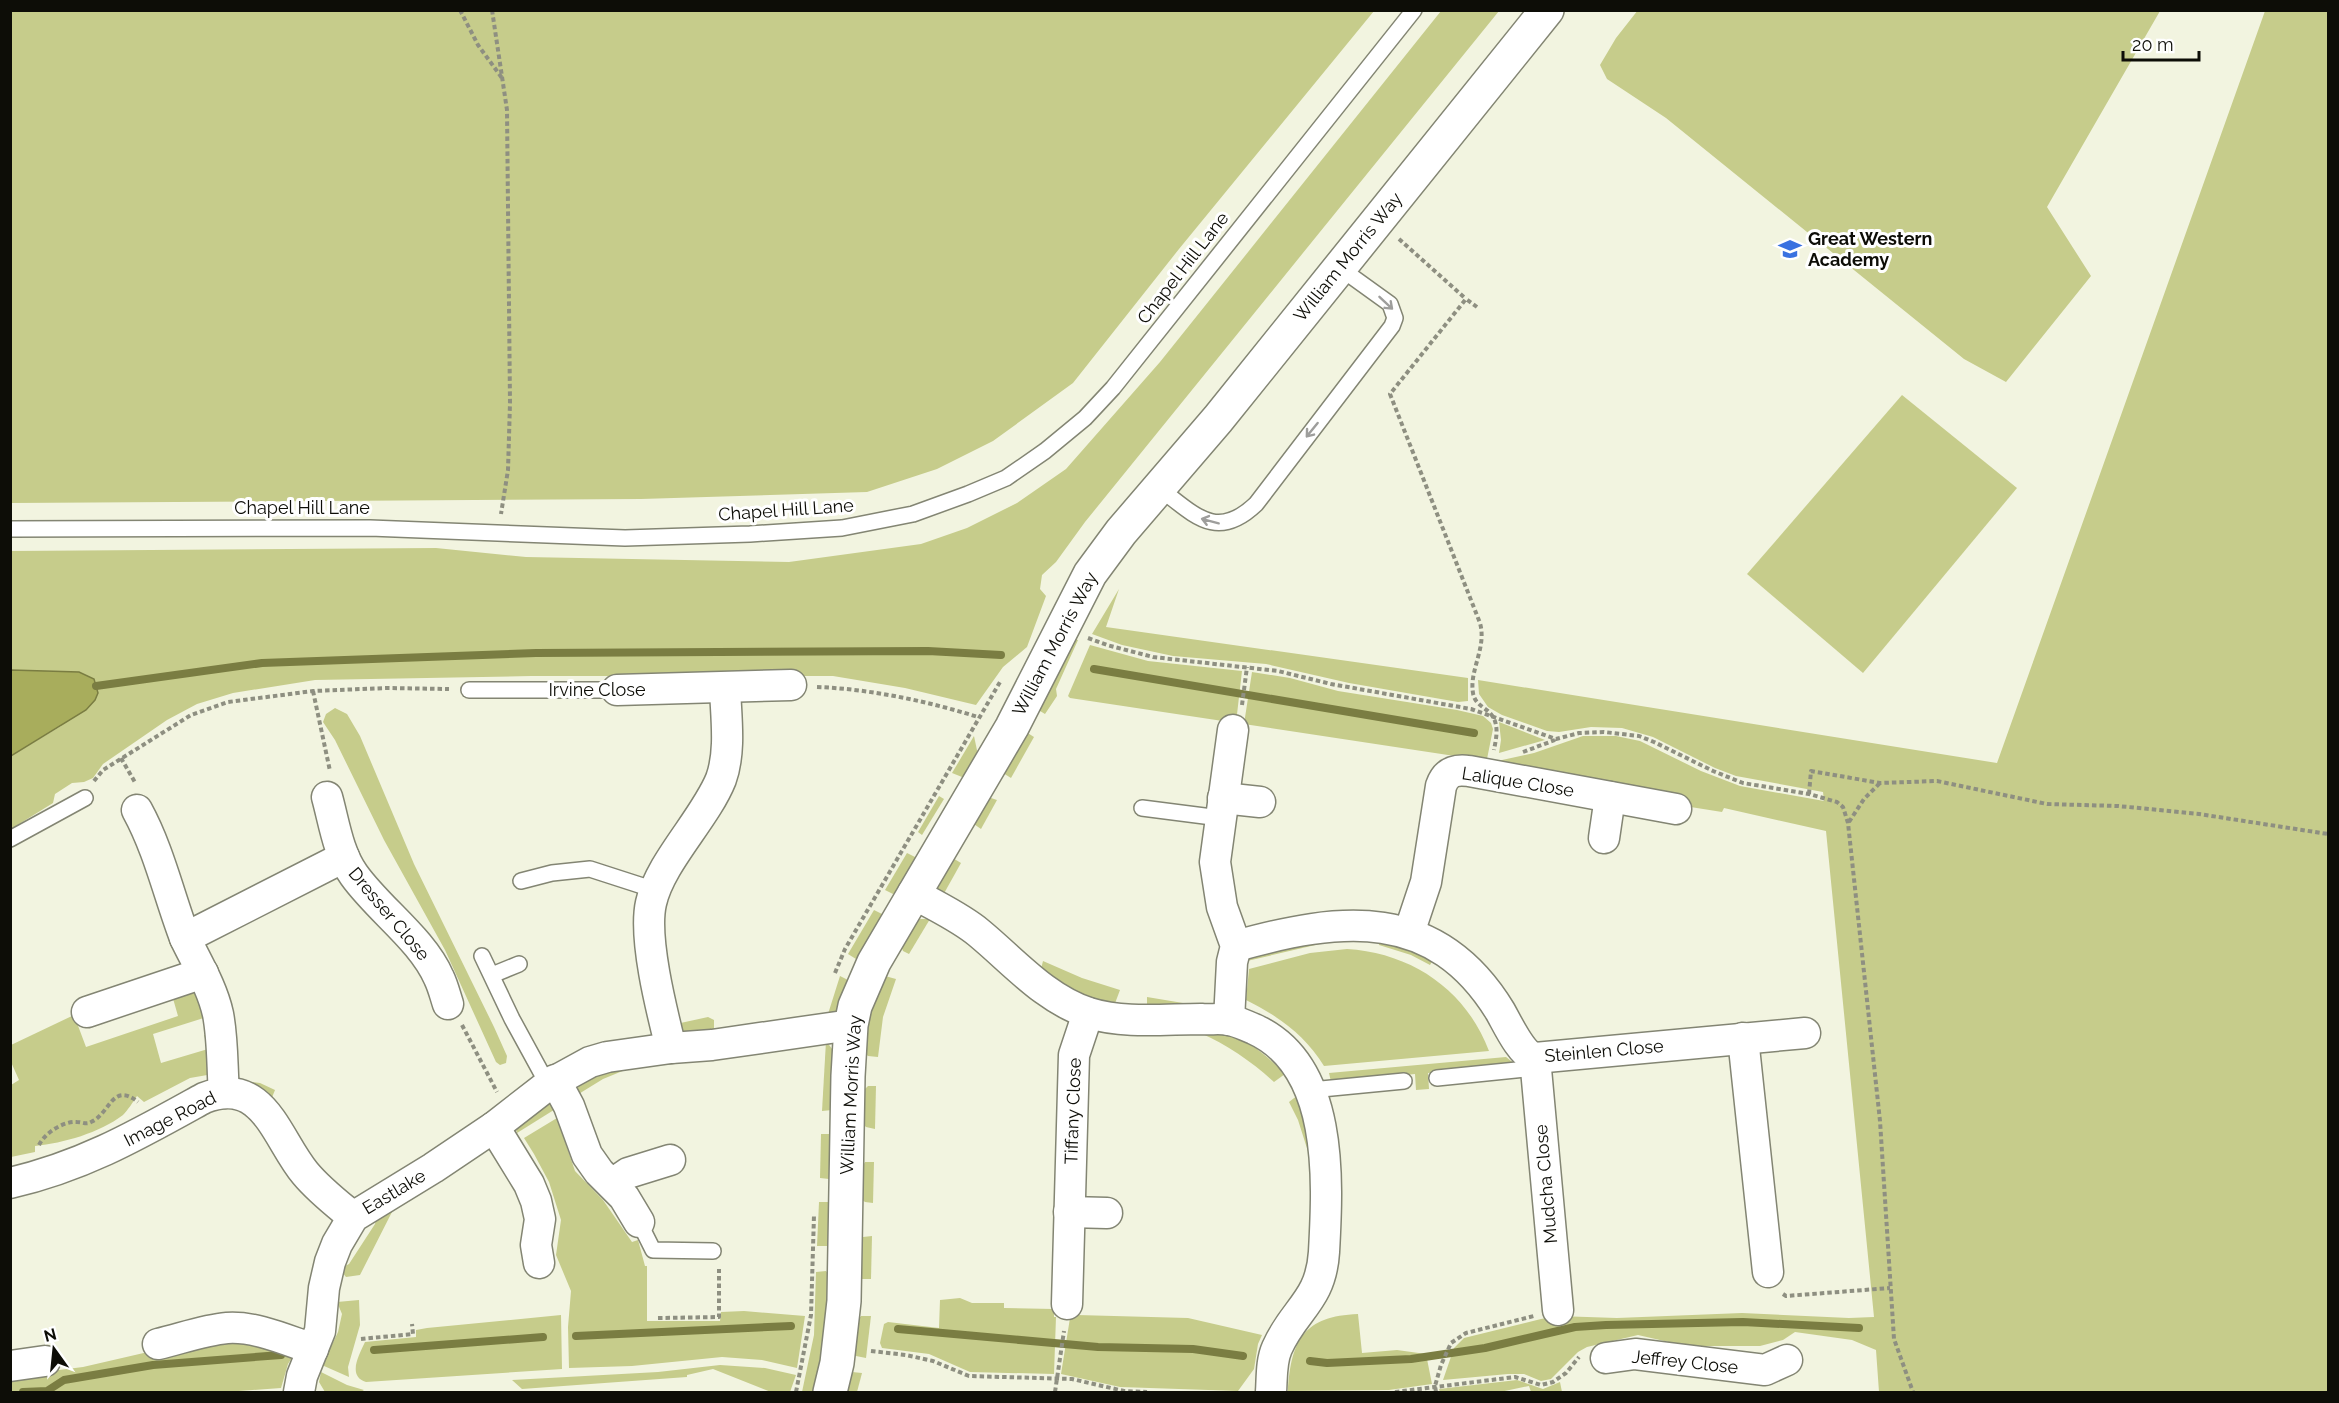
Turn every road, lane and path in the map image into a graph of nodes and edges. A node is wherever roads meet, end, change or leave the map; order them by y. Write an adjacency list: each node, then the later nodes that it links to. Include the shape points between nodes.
1 (460, 10): 5 (path)
2 (492, 10): 5 (path)
3 (1414, 10): 12 (lane, Chapel Hill Lane, via 1113,388 1085,418 1006,478 913,514 842,528 625,538)
4 (1547, 10): 7 (street, William Morris Way)
5 (502, 79): 12 (path, via 507,110 510,403 508,470)
6 (1396, 237): 8 (path)
7 (1340, 268): 10 (street, William Morris Way); 10 (lane, one-way to 10, via 1390,304 1395,318 1256,504 1235,520 1213,524)
8 (1466, 299): 9 (path); 22 (path, via 1390,394 1480,623 1481,651 1473,693 1476,702)
9 (1477, 307)
10 (1159, 488): 42 (street, William Morris Way, via 1090,574 1012,727)
11 (10, 530): 12 (lane, Chapel Hill Lane, via 370,528)
12 (497, 533)
13 (1086, 637): 14 (path, via 1153,657)
14 (1247, 667): 21 (path); 22 (path, via 1471,709)
15 (791, 686): 16 (street, Irvine Close); 20 (path, via 874,693)
16 (725, 688): 18 (street, Irvine Close); 41 (street, via 726,757 721,779)
17 (469, 690): 18 (lane, Irvine Close); 19 (path, via 425,687)
18 (617, 690)
19 (313, 691): 27 (path, via 335,793); 29 (path, via 228,702 191,715 103,770)
20 (978, 717)
21 (1237, 717): 32 (street)
22 (1493, 717): 23 (path)
23 (1556, 739): 24 (path); 26 (path, via 1604,732 1639,736 1735,780)
24 (1516, 753)
25 (1880, 783): 26 (path, via 1811,771); 35 (path); 36 (path, via 1936,781 2047,804 2199,814)
26 (1809, 794): 35 (path, via 1837,802)
27 (327, 797): 39 (street, Dresser Close)
28 (1610, 797): 33 (street, Lalique Close); 37 (street); 43 (street, Lalique Close, via 1460,770 1447,775 1441,786 1426,882)
29 (85, 798): 38 (lane)
30 (1260, 802): 32 (street)
31 (1142, 808): 32 (lane)
32 (1222, 808): 45 (street, via 1216,876)
33 (1676, 809)
34 (137, 810): 44 (street, via 150,833)
35 (1848, 823): 78 (path, via 1880,1122)
36 (2328, 834)
37 (1604, 838)
38 (10, 839)
39 (344, 857): 44 (street, Dresser Close); 50 (street, Dresser Close, via 377,904 428,960)
40 (521, 881): 41 (lane, via 590,869)
41 (655, 890): 57 (street, via 649,934)
42 (914, 893): 52 (street, via 978,932 1042,986); 54 (street, William Morris Way, via 862,986)
43 (1409, 933): 45 (street, Steinlen Close, via 1360,924 1330,925); 58 (street, Steinlen Close, via 1439,948 1470,972)
44 (185, 938): 48 (street)
45 (1236, 946): 53 (street)
46 (482, 956): 49 (lane)
47 (519, 964): 49 (lane)
48 (203, 973): 51 (street); 63 (street, via 220,1024)
49 (492, 975): 61 (lane, via 512,1019)
50 (448, 1004): 64 (path)
51 (87, 1012)
52 (1088, 1013): 53 (street, via 1126,1019); 71 (street, Tiffany Close, via 1074,1055)
53 (1229, 1020): 62 (street, via 1278,1043 1298,1066)
54 (851, 1025): 57 (street, Eastlake); 93 (street, William Morris Way, via 844,1301)
55 (1805, 1033): 56 (street, Steinlen Close)
56 (1743, 1038): 58 (street, Steinlen Close); 77 (street)
57 (671, 1048): 61 (street, Eastlake, via 607,1056)
58 (1535, 1063): 59 (lane); 79 (street, Mudcha Close)
59 (1437, 1078)
60 (1404, 1082): 62 (lane)
61 (551, 1083): 66 (street, Eastlake); 70 (street, via 569,1106 587,1155)
62 (1311, 1090): 96 (street, via 1322,1134 1323,1261 1318,1285 1276,1350)
63 (224, 1093): 69 (street, Image Road, via 204,1098 94,1157); 73 (street, Image Road, via 249,1099 263,1108 303,1171)
64 (500, 1097)
65 (144, 1107): 67 (path, via 128,1095 116,1098 94,1121 67,1123 55,1130 40,1143)
66 (494, 1127): 73 (street, Eastlake); 76 (street, via 536,1201 540,1219 536,1245)
67 (41, 1155)
68 (670, 1160): 70 (street, via 628,1173)
69 (10, 1183)
70 (612, 1185): 74 (street)
71 (1069, 1212): 72 (street); 80 (street, Tiffany Close)
72 (1107, 1213)
73 (353, 1217): 85 (street, Eastlake, via 330,1262)
74 (639, 1222): 75 (lane, via 653,1250)
75 (713, 1251): 81 (path, via 719,1269 719,1317)
76 (539, 1263)
77 (1768, 1272): 78 (path, via 1778,1291 1786,1296)
78 (1890, 1288): 98 (path, via 1894,1339)
79 (1558, 1310): 97 (path, via 1466,1334 1452,1343 1441,1365)
80 (1066, 1316): 91 (path)
81 (658, 1318)
82 (412, 1324): 83 (path, via 413,1334)
83 (361, 1339)
84 (158, 1344): 85 (street, via 226,1328 254,1331)
85 (314, 1349): 92 (street, Eastlake)
86 (871, 1351): 91 (path, via 933,1361 969,1376)
87 (1606, 1358): 90 (street, Jeffrey Close, via 1635,1354)
88 (45, 1361): 89 (street)
89 (10, 1366)
90 (1773, 1374)
91 (1057, 1378): 94 (path); 95 (path)
92 (299, 1392)
93 (830, 1392)
94 (1054, 1392)
95 (1147, 1392)
96 (1271, 1392)
97 (1436, 1392)
98 (1914, 1392)

